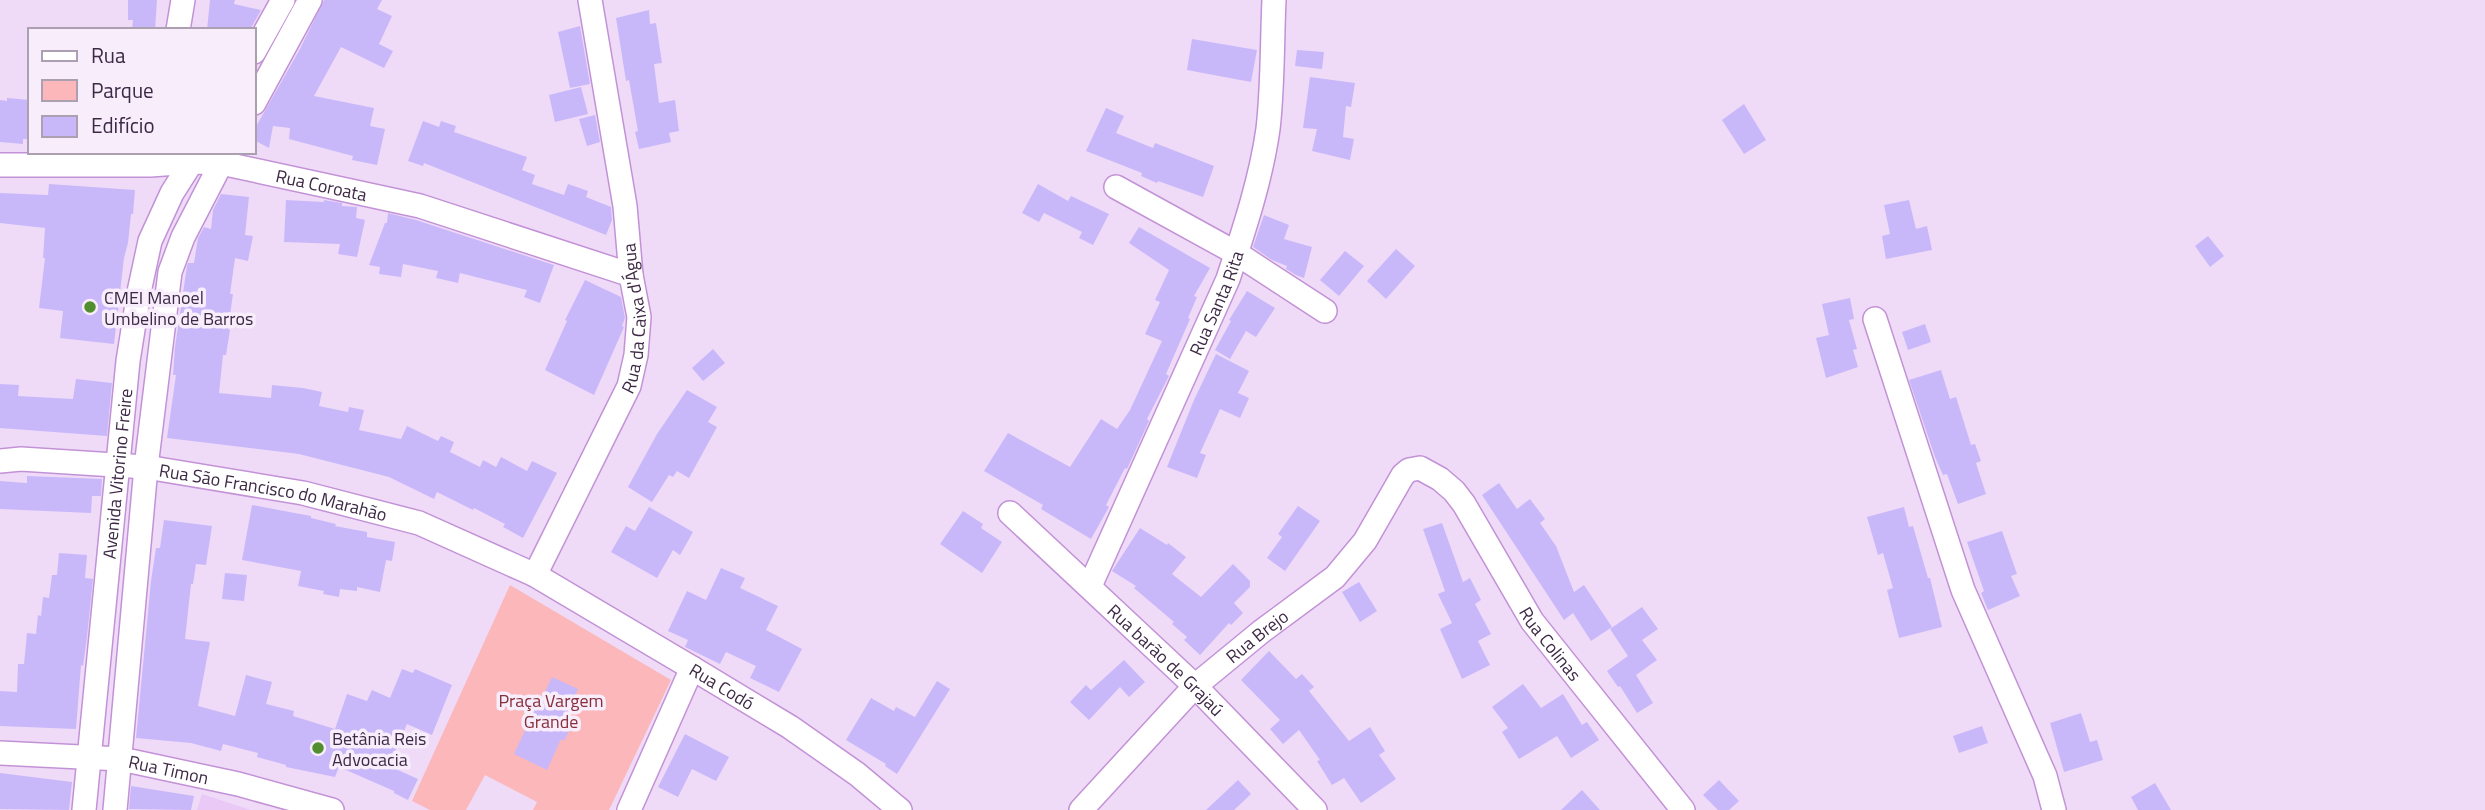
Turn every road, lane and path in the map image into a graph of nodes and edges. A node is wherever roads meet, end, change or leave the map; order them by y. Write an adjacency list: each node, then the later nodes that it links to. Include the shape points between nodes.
1 (183, 0): 6 (street)
2 (283, 0): 7 (street)
3 (310, 0): 8 (street)
4 (590, 0): 15 (street, Rua da Caixa d'Água, via 625,206)
5 (1274, 0): 14 (street, Rua Santa Rita, via 1268,128)
6 (177, 28)
7 (256, 48)
8 (256, 99)
9 (195, 157): 10 (street, Rua Coroata); 11 (street, Rua Coroata); 19 (street, Avenida Vitorino Freire, via 150,241 128,361)
10 (224, 158): 15 (street, Rua Coroata, via 420,206); 20 (street, Avenida Vitorino Freire, via 170,272)
11 (151, 159): 12 (street, Rua Coroata)
12 (0, 165)
13 (1116, 187): 14 (street)
14 (1236, 253): 16 (street); 24 (street, Rua Santa Rita)
15 (631, 275): 23 (street, Rua da Caixa d'Água, via 639,317 629,386)
16 (1325, 312)
17 (1875, 319): 38 (street, via 1963,590 2045,776)
18 (0, 461): 19 (street, Rua São Francisco do Marahão)
19 (119, 464): 20 (street, Rua São Francisco do Marahão); 28 (street, Avenida Vitorino Freire)
20 (146, 467): 23 (street, Rua São Francisco do Marahão, via 303,493 419,523); 29 (street, Avenida Vitorino Freire)
21 (1428, 471): 26 (street, Rua Brejo, via 1420,468 1403,475 1365,541 1335,578); 37 (street, Rua Colinas, via 1464,504 1532,621)
22 (1010, 513): 24 (street, Rua barão de Grajaú)
23 (534, 575): 25 (street, Rua Codó)
24 (1090, 586): 26 (street, Rua barão de Grajaú)
25 (692, 668): 33 (street); 34 (street, Rua Codó, via 801,735)
26 (1195, 687): 35 (street, Rua Brejo); 36 (street, Rua barão de Grajaú)
27 (0, 753): 28 (street, Rua Timon)
28 (89, 757): 29 (street, Rua Timon); 30 (street, Avenida Vitorino Freire)
29 (121, 759): 31 (street, Avenida Vitorino Freire); 32 (street, Rua Timon)
30 (84, 810)
31 (115, 810)
32 (332, 810)
33 (629, 810)
34 (900, 810)
35 (1081, 810)
36 (1315, 810)
37 (1684, 810)
38 (2054, 810)

